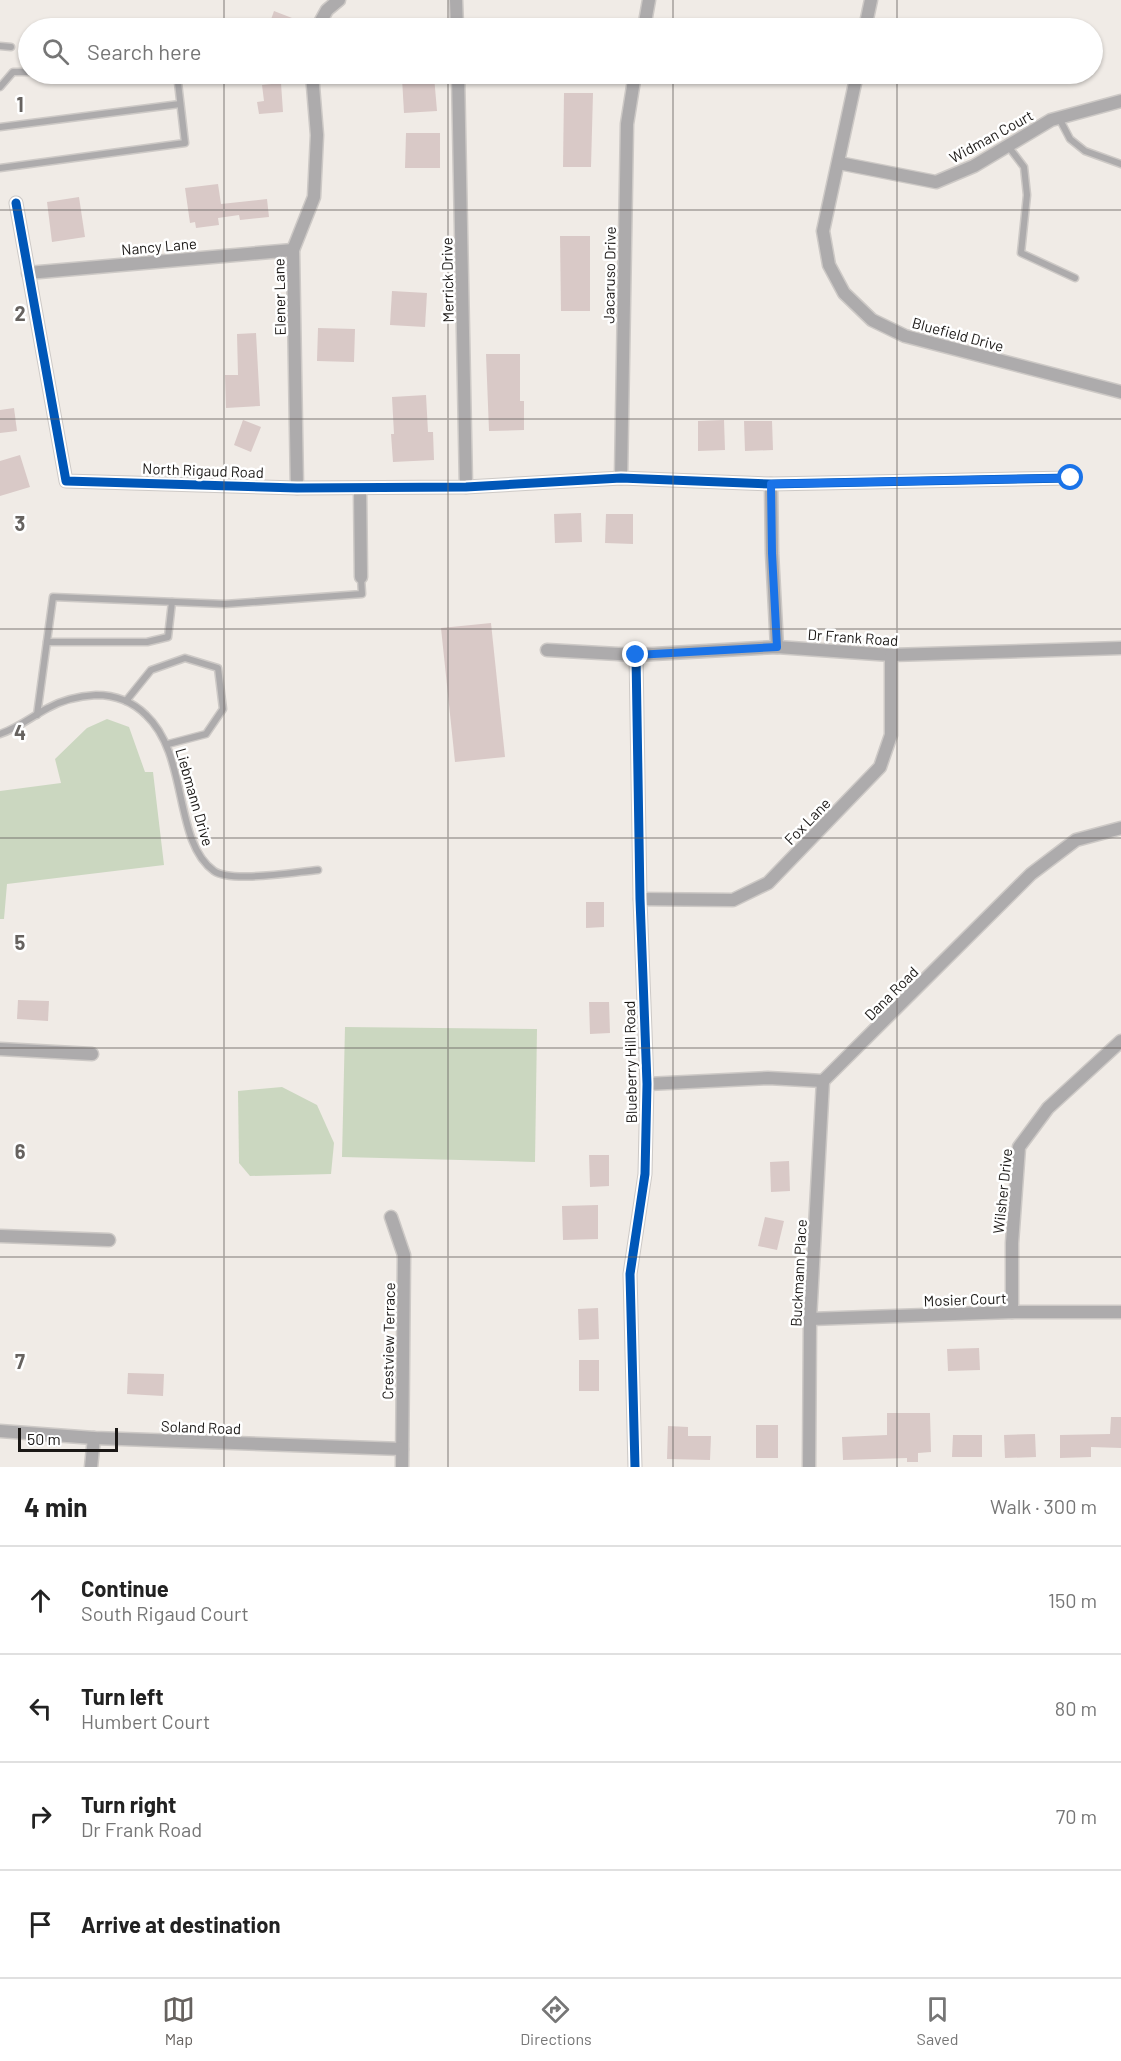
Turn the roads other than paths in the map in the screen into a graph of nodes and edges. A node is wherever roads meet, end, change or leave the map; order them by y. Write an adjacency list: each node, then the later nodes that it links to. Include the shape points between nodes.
1 (339, 0): 5 (street)
2 (456, 0): 6 (street)
3 (649, 0): 7 (street)
4 (871, 0): 8 (street)
5 (323, 18)
6 (457, 18)
7 (646, 18)
8 (868, 18)
9 (0, 46): 10 (lane)
10 (10, 47)
11 (18, 72): 17 (lane, via 13,72)
12 (178, 84): 19 (lane)
13 (313, 84): 27 (street, Elener Lane, via 317,135 314,197)
14 (458, 84): 34 (street, Merrick Drive)
15 (633, 84): 31 (street, Jacaruso Drive, via 627,124)
16 (854, 84): 23 (street, Bluefield Drive)
17 (0, 87)
18 (1121, 101): 20 (street, Widman Court)
19 (180, 104): 21 (lane); 25 (lane, via 185,143)
20 (1059, 118): 22 (street, Widman Court); 24 (lane, via 1070,139 1085,152)
21 (0, 127)
22 (1007, 146): 23 (street, Widman Court, via 936,182); 29 (lane, via 1024,167 1027,195 1021,253)
23 (839, 163): 30 (street, Bluefield Drive, via 823,231 829,265 844,292 872,320 905,336)
24 (1121, 164)
25 (0, 166)
26 (16, 203): 28 (street, North Rigaud Road)
27 (293, 250): 28 (street, Nancy Lane); 35 (street, Elener Lane)
28 (28, 273): 35 (street, North Rigaud Road, via 66,481)
29 (1075, 278)
30 (1121, 392)
31 (621, 478): 33 (street, North Rigaud Road); 34 (street, North Rigaud Road)
32 (1071, 478): 33 (street, North Rigaud Road)
33 (771, 484): 40 (street)
34 (466, 487): 36 (street, North Rigaud Road)
35 (297, 488): 36 (street, North Rigaud Road)
36 (360, 488): 37 (street)
37 (361, 577): 38 (lane, via 362,594 225,604)
38 (172, 602): 39 (lane, via 168,637 147,642); 39 (lane, via 53,597)
39 (47, 642): 46 (lane)
40 (777, 647): 43 (street, Dr Frank Road); 44 (street, Dr Frank Road)
41 (1121, 648): 44 (street, Dr Frank Road)
42 (547, 650): 43 (street, Dr Frank Road)
43 (636, 655): 51 (street, Blueberry Hill Road)
44 (891, 656): 51 (street, Fox Lane, via 891,735 880,767 768,883 733,900)
45 (126, 701): 46 (lane, Liebmann Drive, via 97,695 76,698); 48 (lane, Liebmann Drive, via 149,717); 48 (lane, via 151,670 185,658 218,668 223,709 206,735)
46 (36, 715): 47 (lane, Liebmann Drive)
47 (0, 734)
48 (168, 744): 50 (lane, Liebmann Drive, via 197,853 215,872 239,877)
49 (1121, 828): 55 (street, Dana Road, via 1076,840 1031,874)
50 (318, 870)
51 (640, 899): 56 (street, Blueberry Hill Road)
52 (1121, 1041): 60 (street, Wilsher Drive, via 1048,1108 1019,1147)
53 (0, 1049): 54 (street)
54 (92, 1054)
55 (823, 1082): 56 (street, via 768,1078); 62 (street, Buckmann Place)
56 (647, 1084): 68 (street, Blueberry Hill Road, via 645,1174 630,1274)
57 (391, 1217): 65 (street, Crestview Terrace, via 404,1255)
58 (0, 1236): 59 (street)
59 (109, 1240)
60 (1012, 1312): 61 (street, Mosier Court); 62 (street, Mosier Court)
61 (1121, 1312)
62 (810, 1320): 69 (street, Buckmann Place)
63 (0, 1431): 64 (street, Soland Road)
64 (94, 1438): 65 (street, Soland Road); 66 (street)
65 (402, 1449): 67 (street, Crestview Terrace)
66 (91, 1467)
67 (402, 1467)
68 (635, 1467)
69 (809, 1467)

